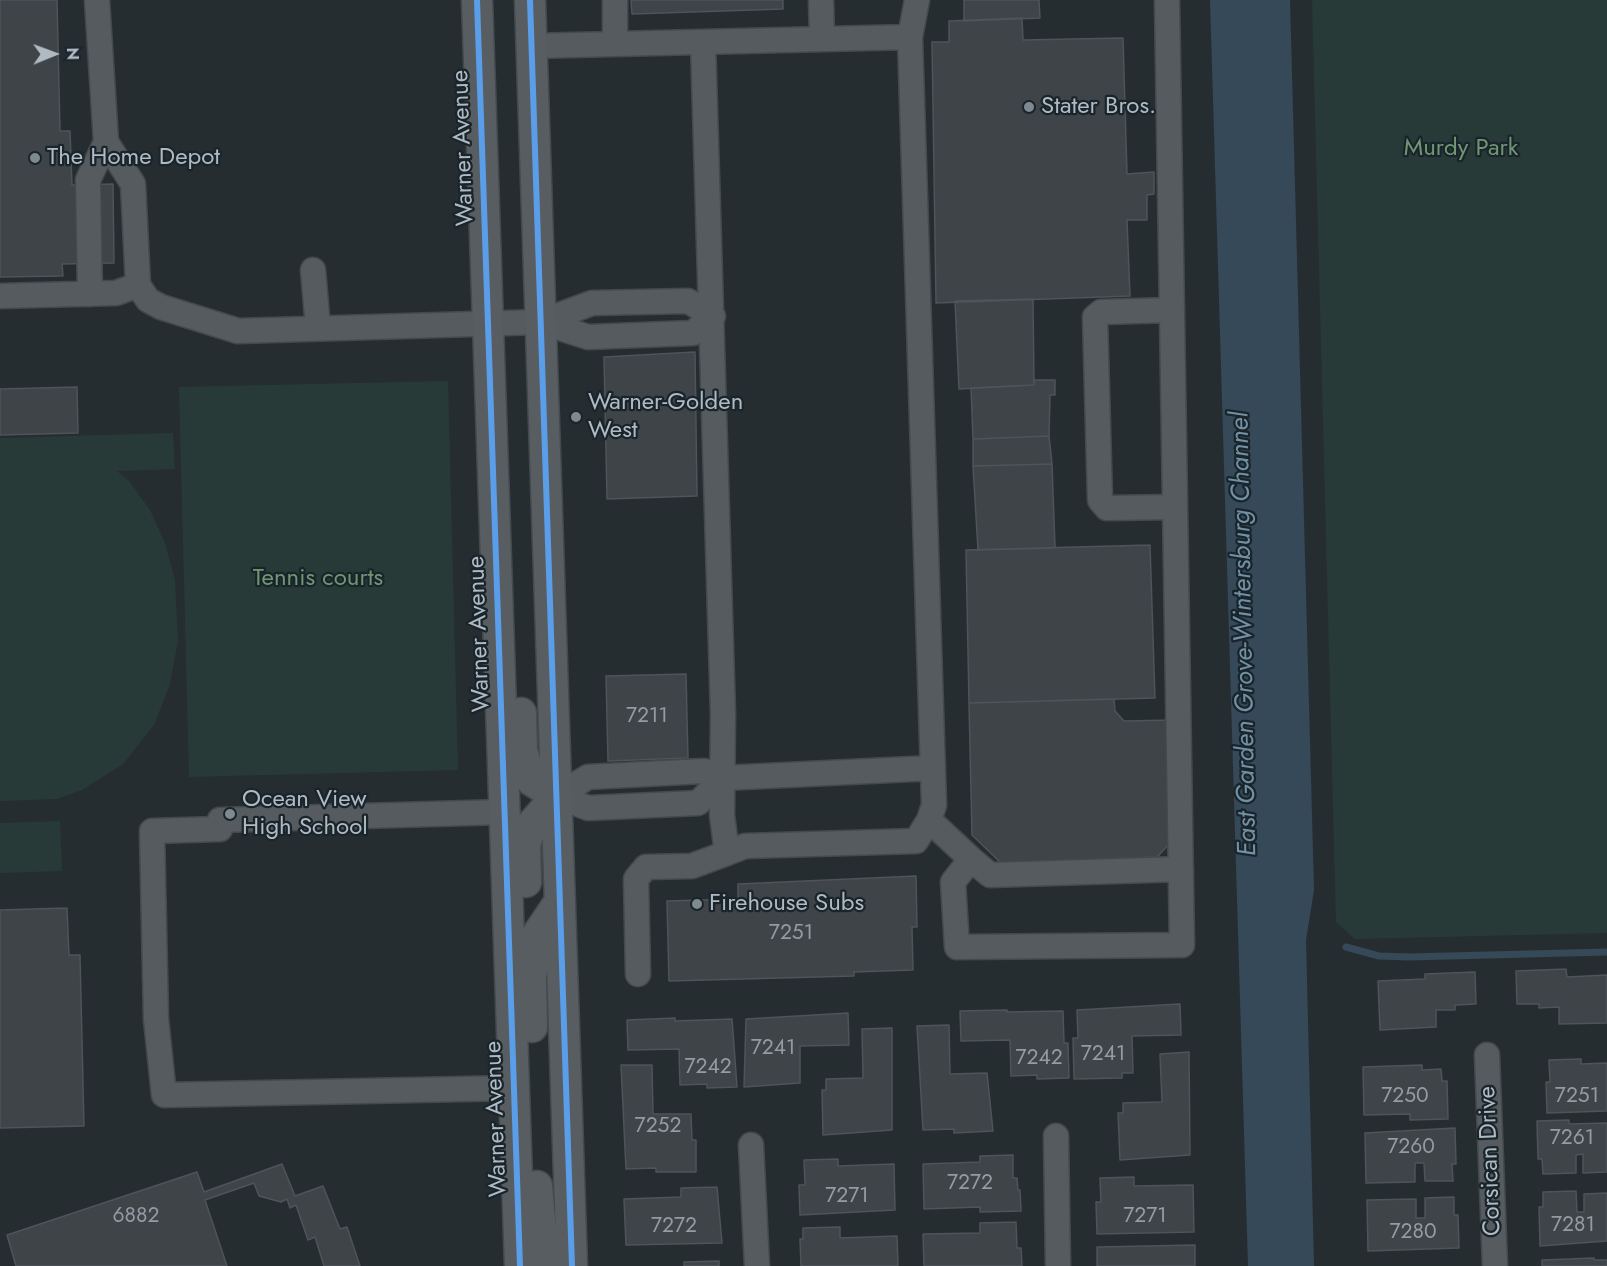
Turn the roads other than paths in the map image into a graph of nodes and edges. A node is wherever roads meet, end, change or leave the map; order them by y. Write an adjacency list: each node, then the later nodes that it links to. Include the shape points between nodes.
1 (97, 0): 13 (street)
2 (477, 0): 21 (main road, Warner Avenue)
3 (530, 0): 12 (main road)
4 (615, 0): 11 (street)
5 (821, 0): 9 (street)
6 (917, 0): 8 (street)
7 (1167, 0): 18 (street)
8 (910, 37): 9 (street); 25 (street)
9 (822, 39): 10 (street)
10 (704, 42): 11 (street); 19 (street)
11 (615, 44): 12 (street)
12 (531, 46): 20 (main road)
13 (106, 142): 15 (street, via 133,184); 16 (street, via 88,180)
14 (313, 270): 22 (street)
15 (138, 285): 16 (street, via 116,293); 22 (street, via 148,300 161,307 238,331)
16 (90, 294): 17 (street)
17 (0, 296)
18 (1172, 310): 23 (street); 23 (street, via 1101,312 1095,317 1100,500 1107,508)
19 (712, 316): 20 (street, via 688,301 592,303); 20 (street, via 693,333 588,337); 26 (street)
20 (541, 322): 21 (street); 27 (main road)
21 (487, 323): 22 (street); 24 (main road, Warner Avenue)
22 (318, 328)
23 (1175, 507): 32 (street)
24 (498, 631): 27 (main road, via 520,674 522,751 532,780); 28 (main road, Warner Avenue)
25 (933, 768): 26 (street); 29 (street, via 934,805)
26 (723, 778): 27 (street, via 704,771 588,777); 27 (street, via 698,803 588,808); 30 (street)
27 (557, 796): 33 (main road); 34 (main road, via 532,824 525,844 526,917)
28 (504, 812): 34 (main road, Warner Avenue); 37 (street, via 220,820 220,829 152,831 156,1020 164,1095)
29 (929, 820): 30 (street, via 916,841 745,846); 31 (street)
30 (727, 853): 35 (street, via 692,866 645,867 636,879)
31 (971, 860): 32 (street, via 990,875); 32 (street, via 953,882 957,947 1182,945)
32 (1181, 869)
33 (560, 901): 37 (main road, via 537,935 531,977 532,1041); 42 (main road)
34 (509, 955): 37 (main road, Warner Avenue)
35 (638, 974)
36 (1487, 1055): 45 (street, Corsican Drive)
37 (514, 1088): 40 (main road, Warner Avenue); 41 (main road, via 532,1105)
38 (1056, 1136): 44 (street)
39 (751, 1145): 43 (street)
40 (520, 1266)
41 (544, 1266)
42 (572, 1266)
43 (757, 1266)
44 (1059, 1266)
45 (1495, 1266)

